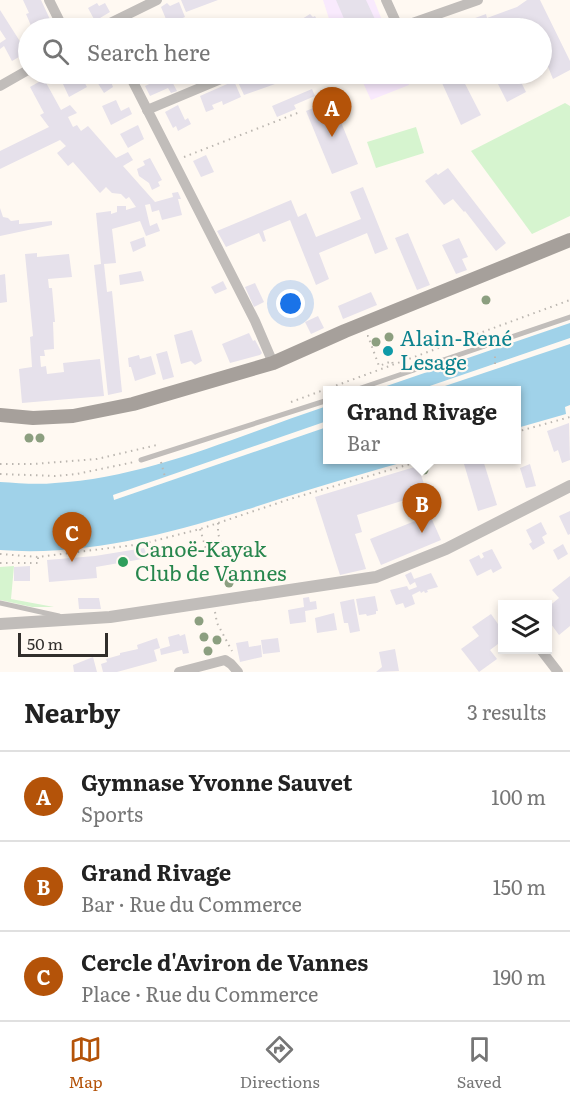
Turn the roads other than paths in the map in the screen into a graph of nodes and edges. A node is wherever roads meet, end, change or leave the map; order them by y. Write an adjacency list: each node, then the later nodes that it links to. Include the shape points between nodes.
1 (49, 0): 5 (street)
2 (157, 0): 6 (street)
3 (386, 0): 7 (street)
4 (478, 0): 8 (street)
5 (58, 18)
6 (122, 18)
7 (394, 18)
8 (427, 18)
9 (18, 76): 12 (street)
10 (134, 84): 13 (street)
11 (209, 84): 13 (street)
12 (0, 86)
13 (147, 110): 16 (street)
14 (570, 240): 16 (main road)
15 (570, 317): 17 (lane)
16 (273, 363): 19 (main road, via 133,404 73,416)
17 (367, 386)
18 (323, 401): 20 (lane)
19 (0, 415)
20 (141, 460)
21 (570, 486): 23 (street, via 446,549 376,577)
22 (0, 603): 23 (lane)
23 (75, 619): 24 (street)
24 (0, 624)
25 (544, 654): 29 (street)
26 (570, 667): 30 (street)
27 (178, 672): 28 (street, via 222,661)
28 (238, 672)
29 (558, 672)
30 (563, 672)

